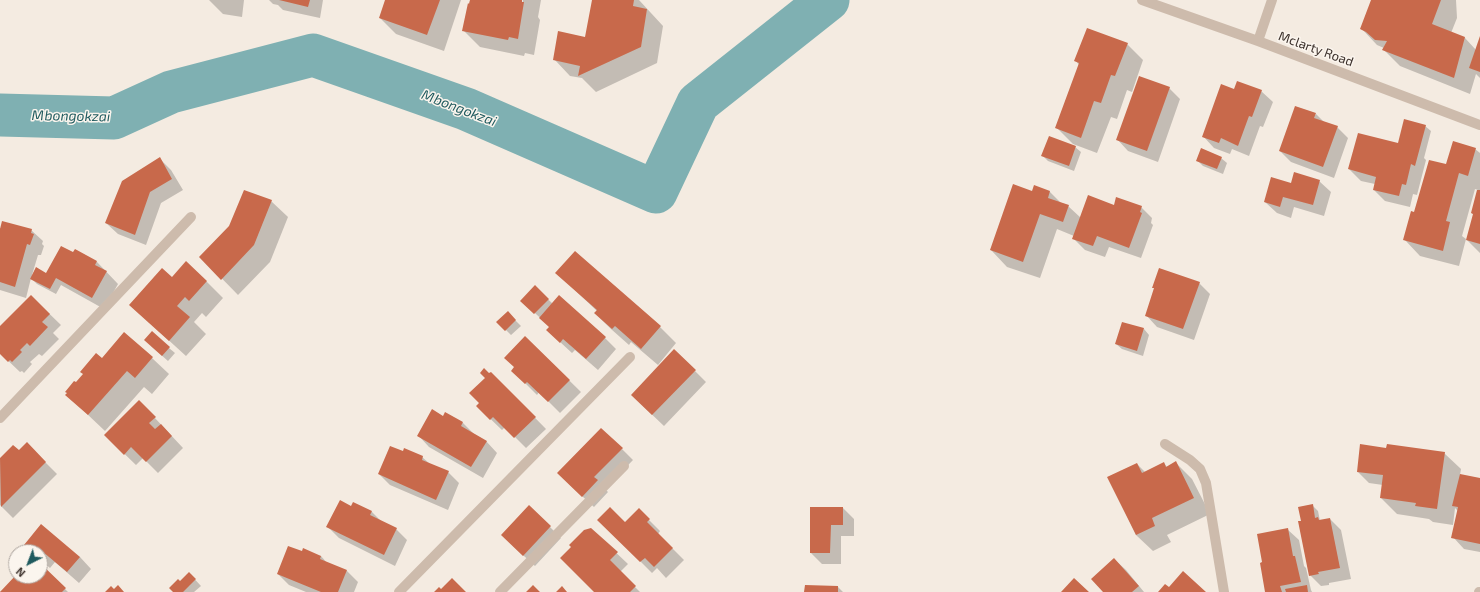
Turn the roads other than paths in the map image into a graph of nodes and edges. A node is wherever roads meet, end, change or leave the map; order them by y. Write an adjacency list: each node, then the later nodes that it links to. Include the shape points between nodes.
1 (1142, 0): 3 (street, Mclarty Road)
2 (1272, 0): 3 (street)
3 (1258, 41): 4 (street, Mclarty Road)
4 (1480, 125)
5 (191, 217): 7 (street)
6 (630, 357): 10 (street)
7 (0, 418)
8 (1165, 444): 12 (street, via 1190,460 1200,470 1206,483)
9 (624, 466): 11 (street)
10 (399, 592)
11 (500, 592)
12 (1224, 592)

